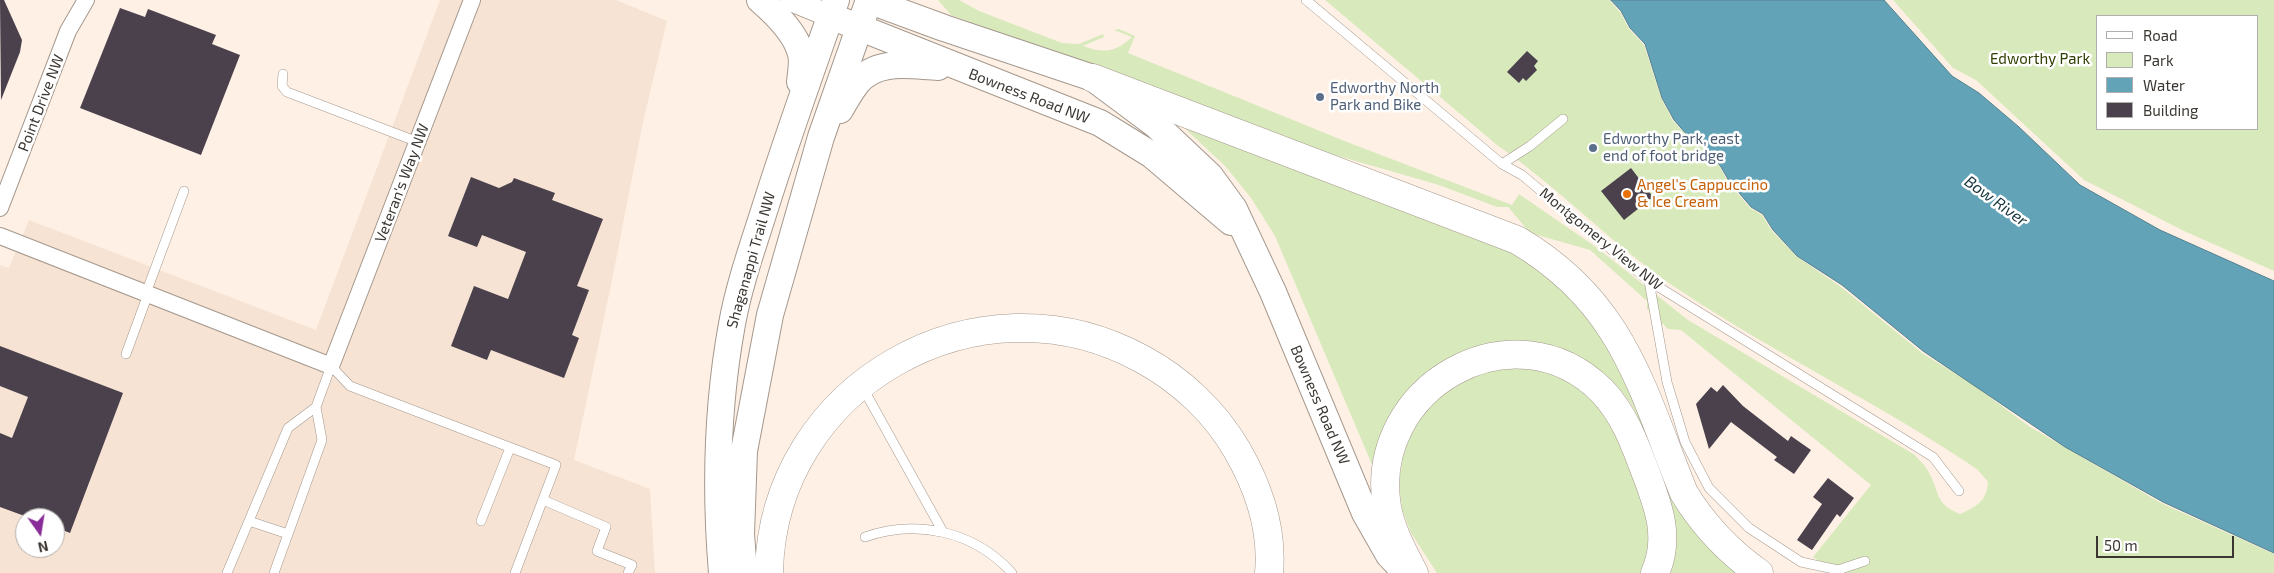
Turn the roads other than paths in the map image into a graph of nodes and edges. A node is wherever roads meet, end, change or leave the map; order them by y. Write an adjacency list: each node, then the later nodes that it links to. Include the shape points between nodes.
1 (86, 0): 20 (street, Point Drive NW, via 68,31)
2 (472, 0): 17 (street, Veteran's Way NW)
3 (760, 0): 14 (main road, via 794,38 802,54)
4 (791, 0): 8 (main road, Bowness Road NW)
5 (869, 0): 9 (main road); 10 (main road, Bowness Road NW)
6 (923, 0): 10 (main road)
7 (1306, 0): 18 (lane, Montgomery View NW)
8 (833, 8): 9 (main road, Bowness Road NW); 14 (main road, Shaganappi Trail NW)
9 (859, 27): 11 (main road, Bowness Road NW); 16 (main road)
10 (944, 28): 13 (main road, Bowness Road NW)
11 (959, 69): 16 (main road, via 888,64 876,69 858,81); 21 (main road, Bowness Road NW, via 1100,123 1152,155)
12 (283, 74): 17 (lane, via 282,86 287,92)
13 (1093, 78): 21 (main road, Bowness Road NW, via 1156,125 1210,176 1234,209); 50 (highway, via 1517,240 1558,267 1593,301 1620,341 1684,493 1696,513 1726,548)
14 (799, 101): 42 (main road, Shaganappi Trail NW, via 732,323 722,394 719,449 718,532)
15 (1563, 119): 18 (lane)
16 (822, 138): 43 (main road, via 770,315 744,451 741,534)
17 (418, 142): 26 (street, Veteran's Way NW)
18 (1502, 164): 23 (lane, Montgomery View NW, via 1522,175)
19 (184, 191): 24 (lane)
20 (0, 208)
21 (1243, 232): 47 (main road, Bowness Road NW, via 1273,292 1365,513 1389,555)
22 (0, 236): 24 (street)
23 (1648, 281): 30 (lane, Montgomery View NW, via 1933,456); 37 (lane, via 1667,382 1685,442 1709,488 1749,528 1801,562 1838,570)
24 (147, 294): 25 (lane); 26 (street)
25 (126, 354)
26 (331, 366): 28 (lane); 29 (lane, via 350,386)
27 (861, 384): 34 (lane); 44 (highway, via 842,402 802,452 778,507); 46 (highway, via 918,349 984,330 1038,327 1098,339 1128,351 1177,381 1216,419 1231,439 1258,493 1265,518)
28 (316, 407): 32 (lane, via 288,428); 35 (lane, via 322,440)
29 (510, 448): 31 (lane, via 556,465); 33 (lane)
30 (1958, 491)
31 (543, 500): 40 (lane); 41 (lane, via 606,527 597,551 632,565)
32 (249, 521): 35 (lane); 38 (lane)
33 (481, 521)
34 (943, 532): 36 (lane, via 900,528); 45 (lane, via 976,544)
35 (288, 534): 39 (lane)
36 (864, 537)
37 (1866, 561)
38 (227, 573)
39 (274, 573)
40 (515, 573)
41 (628, 573)
42 (722, 573)
43 (744, 573)
44 (769, 573)
45 (1012, 573)
46 (1269, 573)
47 (1406, 573)
48 (1414, 573): 49 (highway, via 1397,540 1387,507 1386,473 1395,437 1422,394 1449,372 1481,359 1517,355 1536,357 1571,369 1601,390 1624,420 1662,518 1663,544)
49 (1655, 573)
50 (1759, 573)

